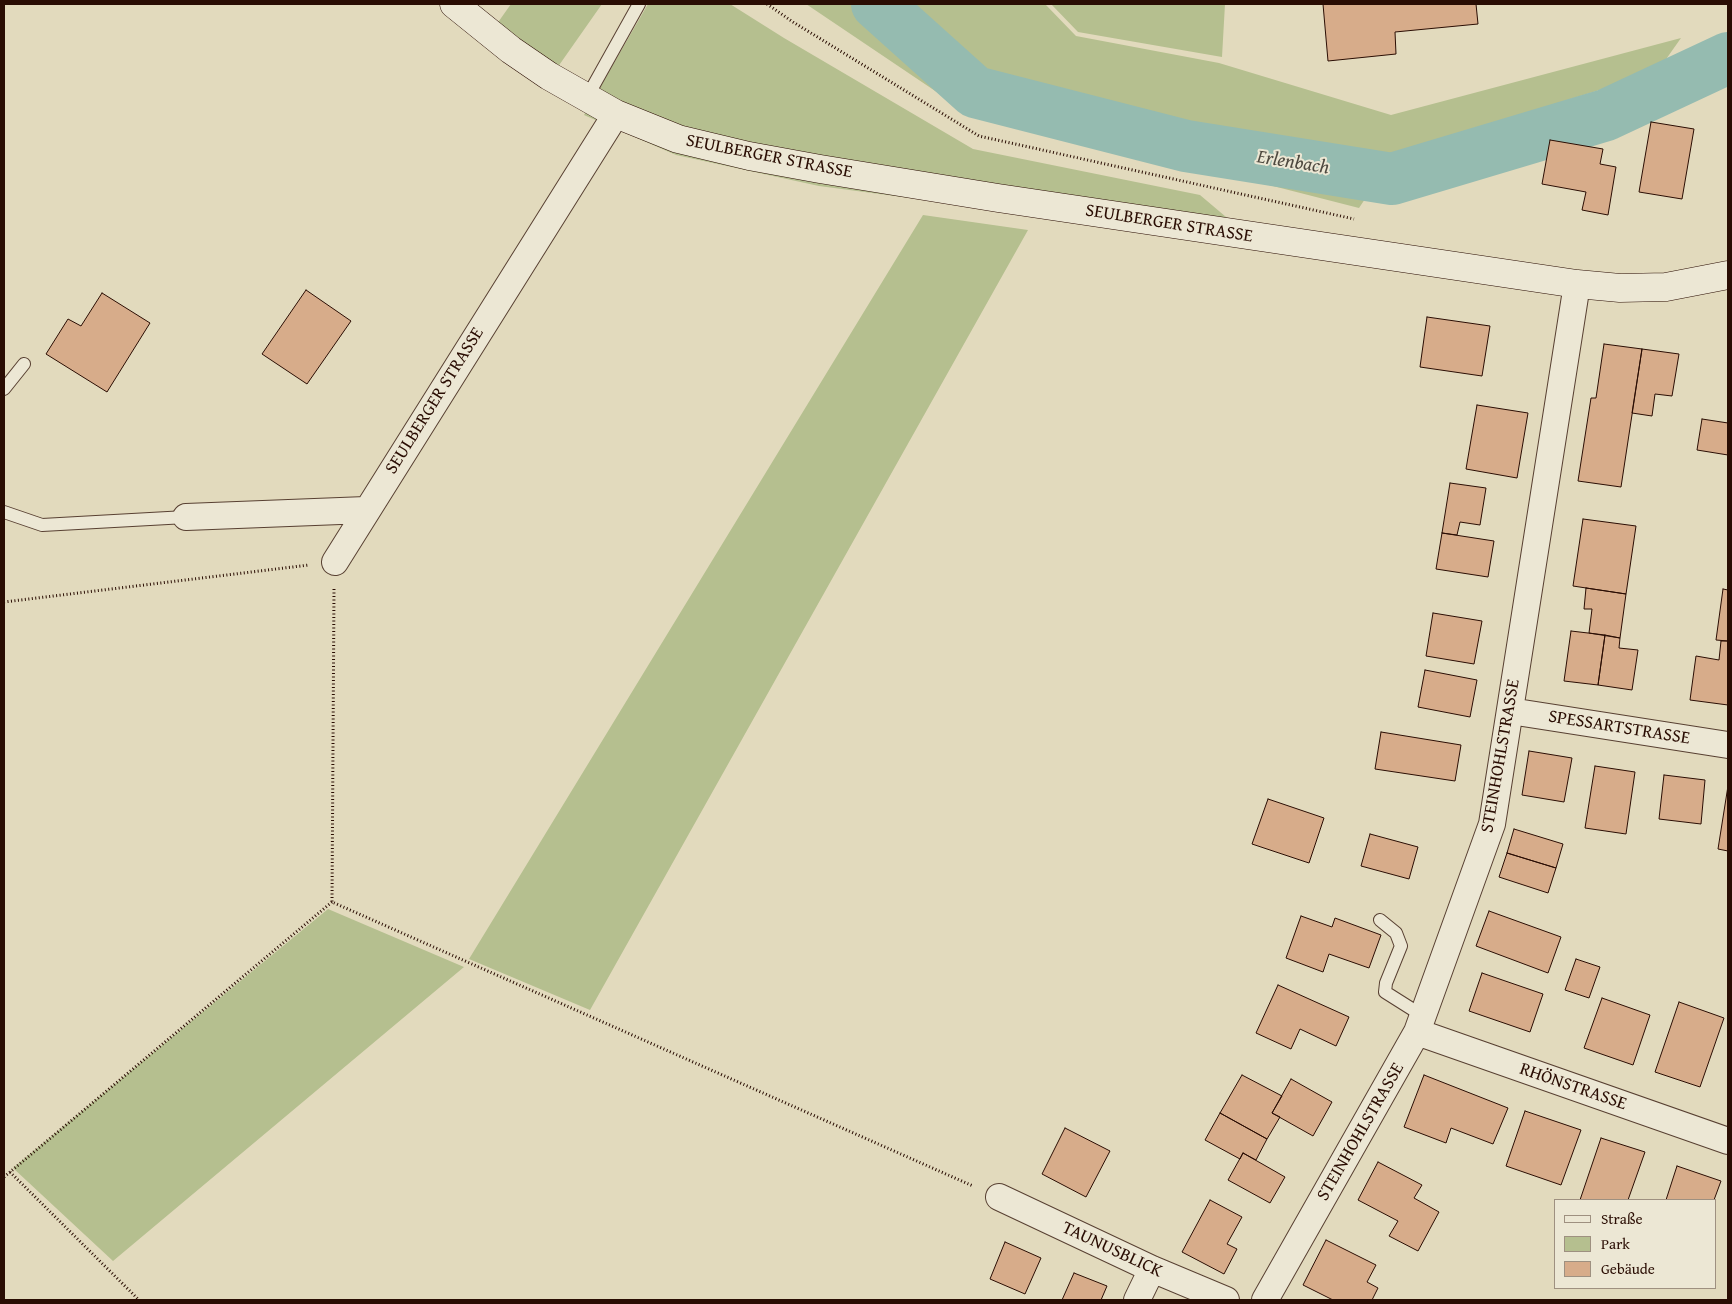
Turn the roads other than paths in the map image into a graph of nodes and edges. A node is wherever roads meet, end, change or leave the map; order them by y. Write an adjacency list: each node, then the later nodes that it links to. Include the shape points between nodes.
1 (454, 4): 3 (street, SEULBERGER STRASSE, via 511,50)
2 (639, 4): 3 (lane)
3 (586, 99): 4 (street, SEULBERGER STRASSE)
4 (616, 114): 6 (street, SEULBERGER STRASSE, via 678,139 820,169); 9 (street, SEULBERGER STRASSE)
5 (1728, 275): 6 (street, SEULBERGER STRASSE, via 1666,287 1620,288)
6 (1577, 284): 13 (street, STEINHOHLSTRASSE)
7 (24, 364): 8 (lane)
8 (4, 390)
9 (366, 510): 11 (street); 12 (street, SEULBERGER STRASSE)
10 (4, 512): 11 (lane, via 42,525)
11 (186, 517)
12 (335, 562)
13 (1510, 711): 14 (street, SPESSARTSTRASSE); 16 (street, STEINHOHLSTRASSE, via 1492,824)
14 (1728, 745)
15 (1380, 920): 16 (lane, via 1396,933 1401,946 1385,992)
16 (1420, 1024): 17 (street, RHÖNSTRASSE); 22 (street, STEINHOHLSTRASSE)
17 (1728, 1141)
18 (999, 1197): 19 (street, TAUNUSBLICK)
19 (1152, 1269): 20 (street); 21 (street, TAUNUSBLICK)
20 (1137, 1300)
21 (1226, 1300)
22 (1265, 1300)

